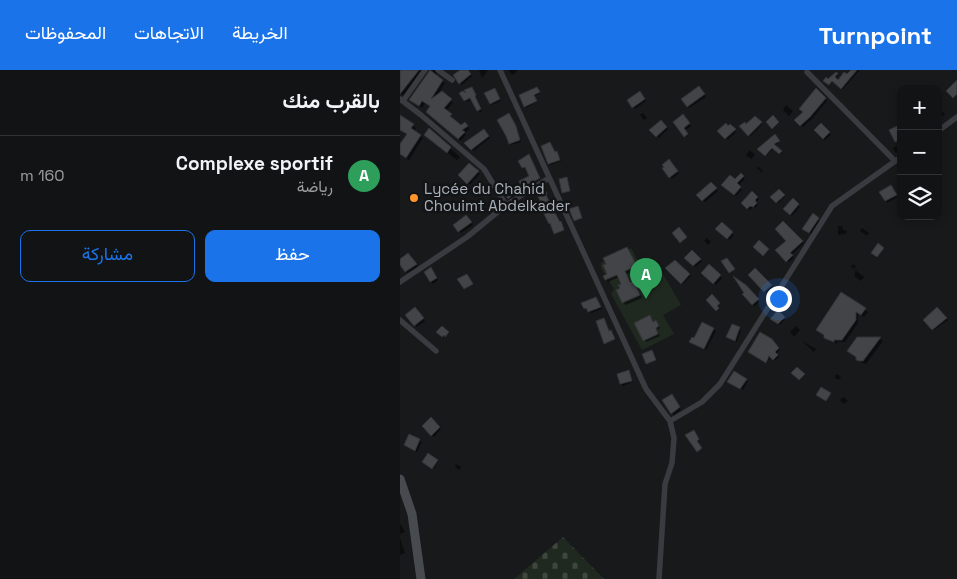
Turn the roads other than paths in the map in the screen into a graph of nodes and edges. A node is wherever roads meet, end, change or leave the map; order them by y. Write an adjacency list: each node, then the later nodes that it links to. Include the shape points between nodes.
1 (424, 70): 6 (street)
2 (438, 70): 5 (street)
3 (500, 70): 11 (street)
4 (808, 72): 9 (street)
5 (452, 80)
6 (401, 100): 12 (street, via 484,169)
7 (957, 118): 8 (street)
8 (939, 130)
9 (897, 158)
10 (897, 160): 16 (street, via 832,206 720,384 702,402)
11 (549, 178): 12 (street); 16 (street, via 646,389)
12 (506, 205): 13 (street, via 467,237)
13 (400, 282)
14 (400, 320): 15 (street)
15 (436, 351)
16 (670, 422): 19 (street, via 674,438 672,463 665,484)
17 (400, 479): 18 (street, via 412,514)
18 (421, 579)
19 (659, 579)

